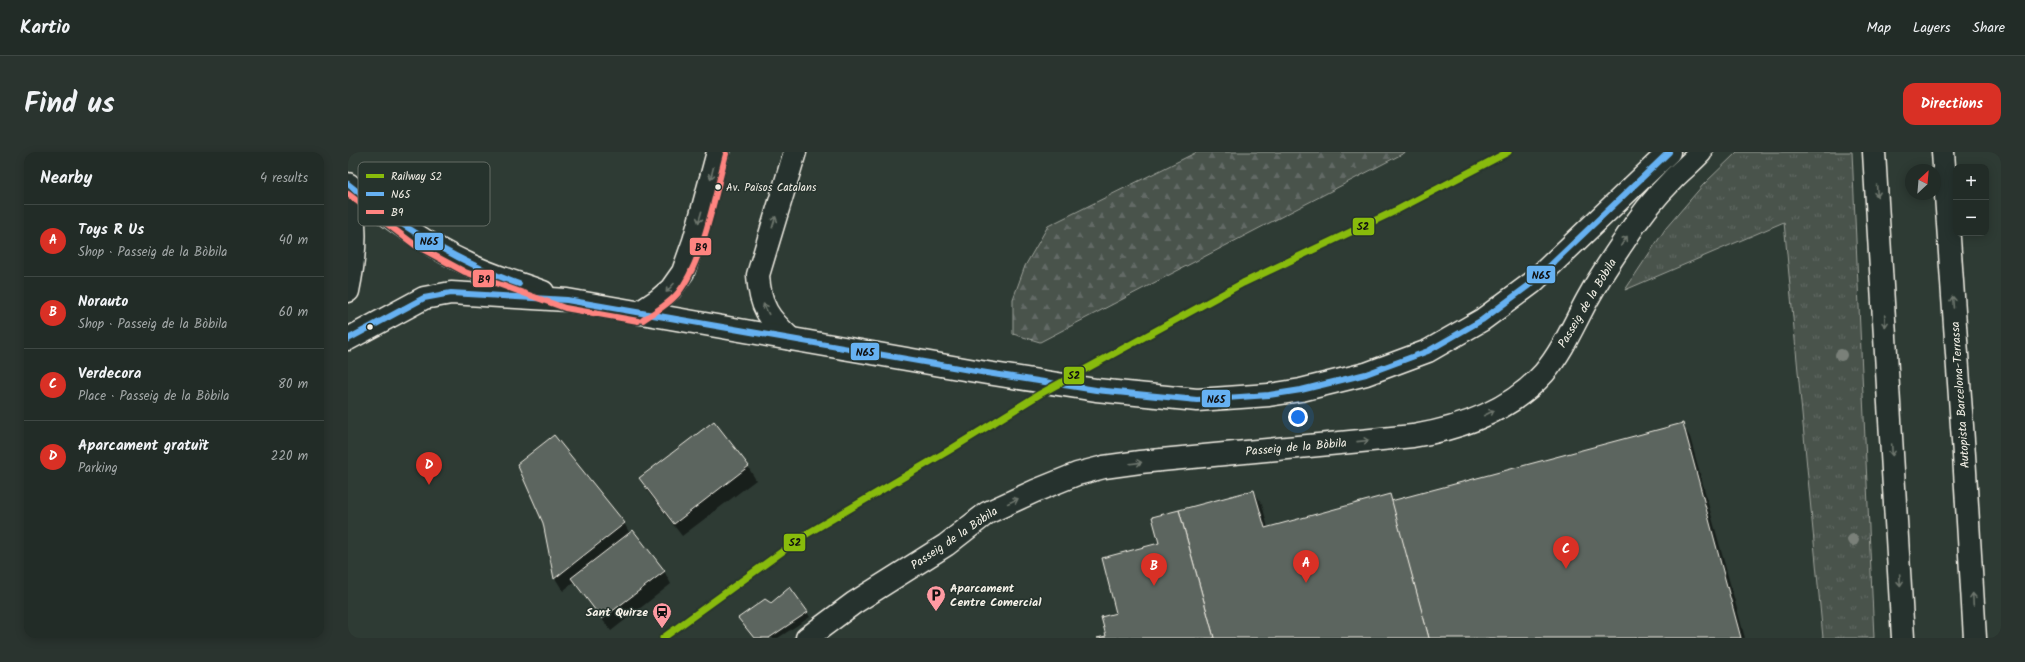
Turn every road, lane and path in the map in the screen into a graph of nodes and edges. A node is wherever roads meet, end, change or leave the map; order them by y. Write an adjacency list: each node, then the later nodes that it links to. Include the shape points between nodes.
1 (718, 152): 13 (main road, one-way to 13, via 683,272 671,289)
2 (795, 152): 15 (main road, one-way to 2, via 770,316 759,296 758,276)
3 (1669, 152): 15 (main road, via 1532,283 1482,320 1428,351 1366,374 1301,390 1234,399 1197,400 1096,390)
4 (1701, 152): 16 (main road, Passeig de la Bòbila, one-way to 4, via 854,603 946,545 993,511 1077,474 1104,467 1413,436 1444,431 1492,412 1512,400 1544,372 1569,335 1588,298 1624,240 1674,178)
5 (1874, 152): 17 (main road, one-way to 17)
6 (1943, 152): 18 (main road, Autopista Barcelona-Terrassa, one-way to 6)
7 (348, 184): 8 (main road)
8 (358, 192)
9 (348, 194): 11 (main road, via 353,221 354,257)
10 (404, 226): 12 (main road, via 468,265)
11 (348, 291)
12 (567, 300): 13 (main road); 14 (main road, via 451,293 436,295 403,308)
13 (639, 313): 15 (main road)
14 (348, 339)
15 (791, 339)
16 (807, 638)
17 (1903, 638)
18 (1975, 638)

